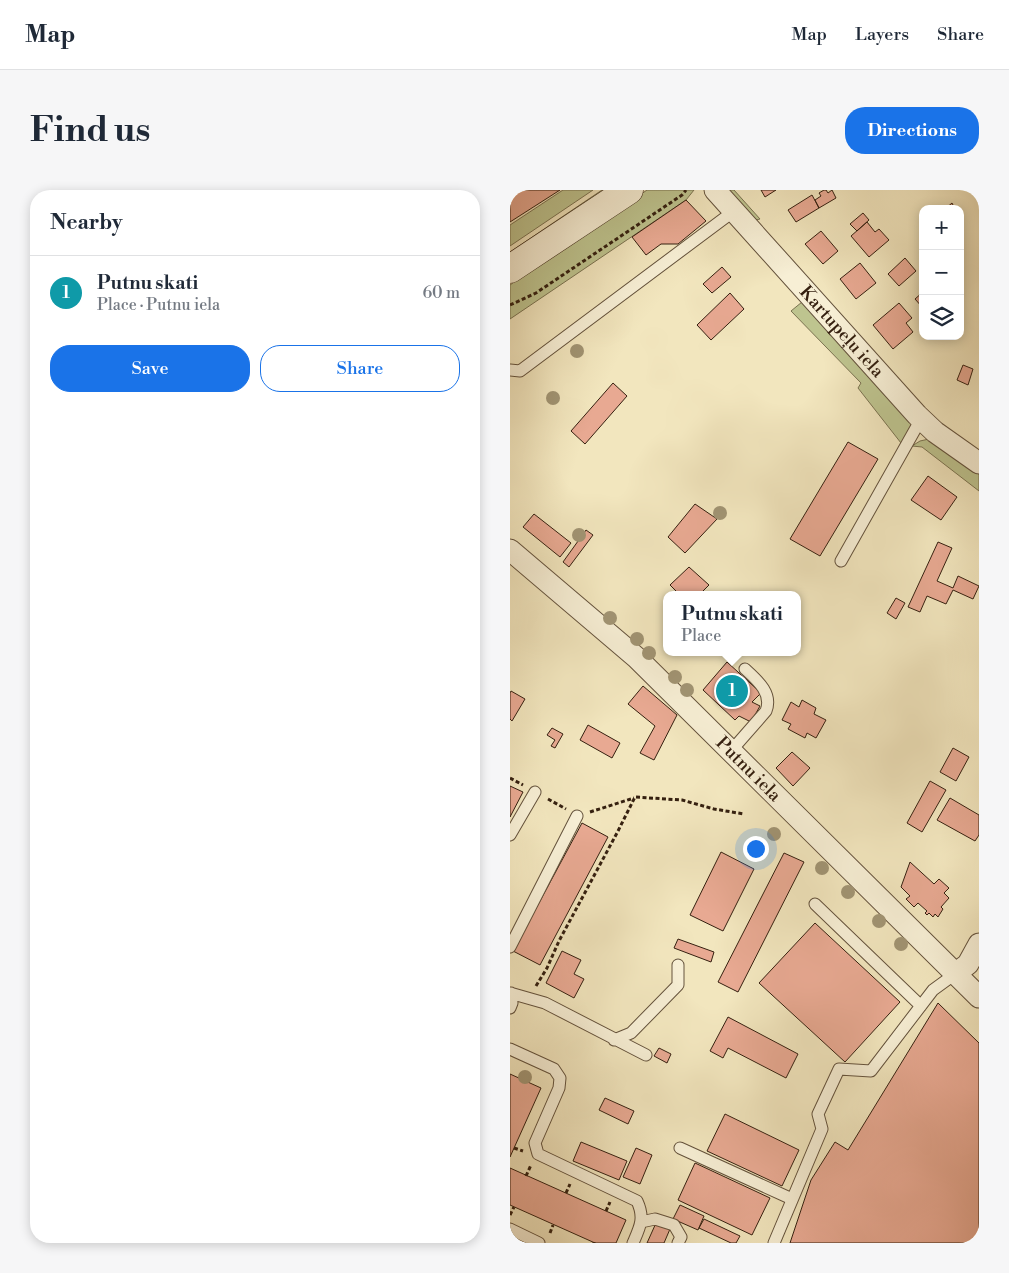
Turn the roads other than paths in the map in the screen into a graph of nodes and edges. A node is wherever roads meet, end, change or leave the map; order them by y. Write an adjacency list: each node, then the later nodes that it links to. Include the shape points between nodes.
1 (629, 190): 4 (main road)
2 (715, 190): 3 (street, Kartupeļu iela)
3 (734, 211): 5 (lane, via 520,371); 6 (street, Kartupeļu iela)
4 (510, 270)
5 (510, 370)
6 (921, 419): 7 (street, Kartupeļu iela); 9 (lane)
7 (979, 463)
8 (510, 550): 11 (street, Putnu iela, via 637,658)
9 (841, 561)
10 (745, 669): 11 (lane, via 765,690 768,706)
11 (731, 750): 19 (street, Putnu iela)
12 (535, 792): 14 (lane)
13 (577, 816): 17 (lane)
14 (510, 835)
15 (815, 904): 22 (lane)
16 (979, 944): 19 (street, via 968,964)
17 (510, 947)
18 (678, 965): 24 (lane, via 678,985 631,1033)
19 (955, 974): 21 (street, Putnu iela); 22 (lane, via 933,990)
20 (510, 993): 23 (lane); 24 (lane, via 545,1003)
21 (979, 997)
22 (921, 1006): 28 (lane, via 871,1071 839,1069 818,1114 822,1129)
23 (510, 1008)
24 (614, 1040): 26 (lane)
25 (510, 1049): 29 (lane, via 554,1069 560,1078 559,1088 535,1143 538,1154 637,1201)
26 (646, 1055)
27 (680, 1148): 28 (lane)
28 (792, 1199): 34 (lane)
29 (641, 1222): 32 (lane); 33 (lane, via 656,1219 674,1225 681,1237)
30 (510, 1229): 31 (lane)
31 (539, 1243)
32 (633, 1243)
33 (678, 1243)
34 (774, 1243)

